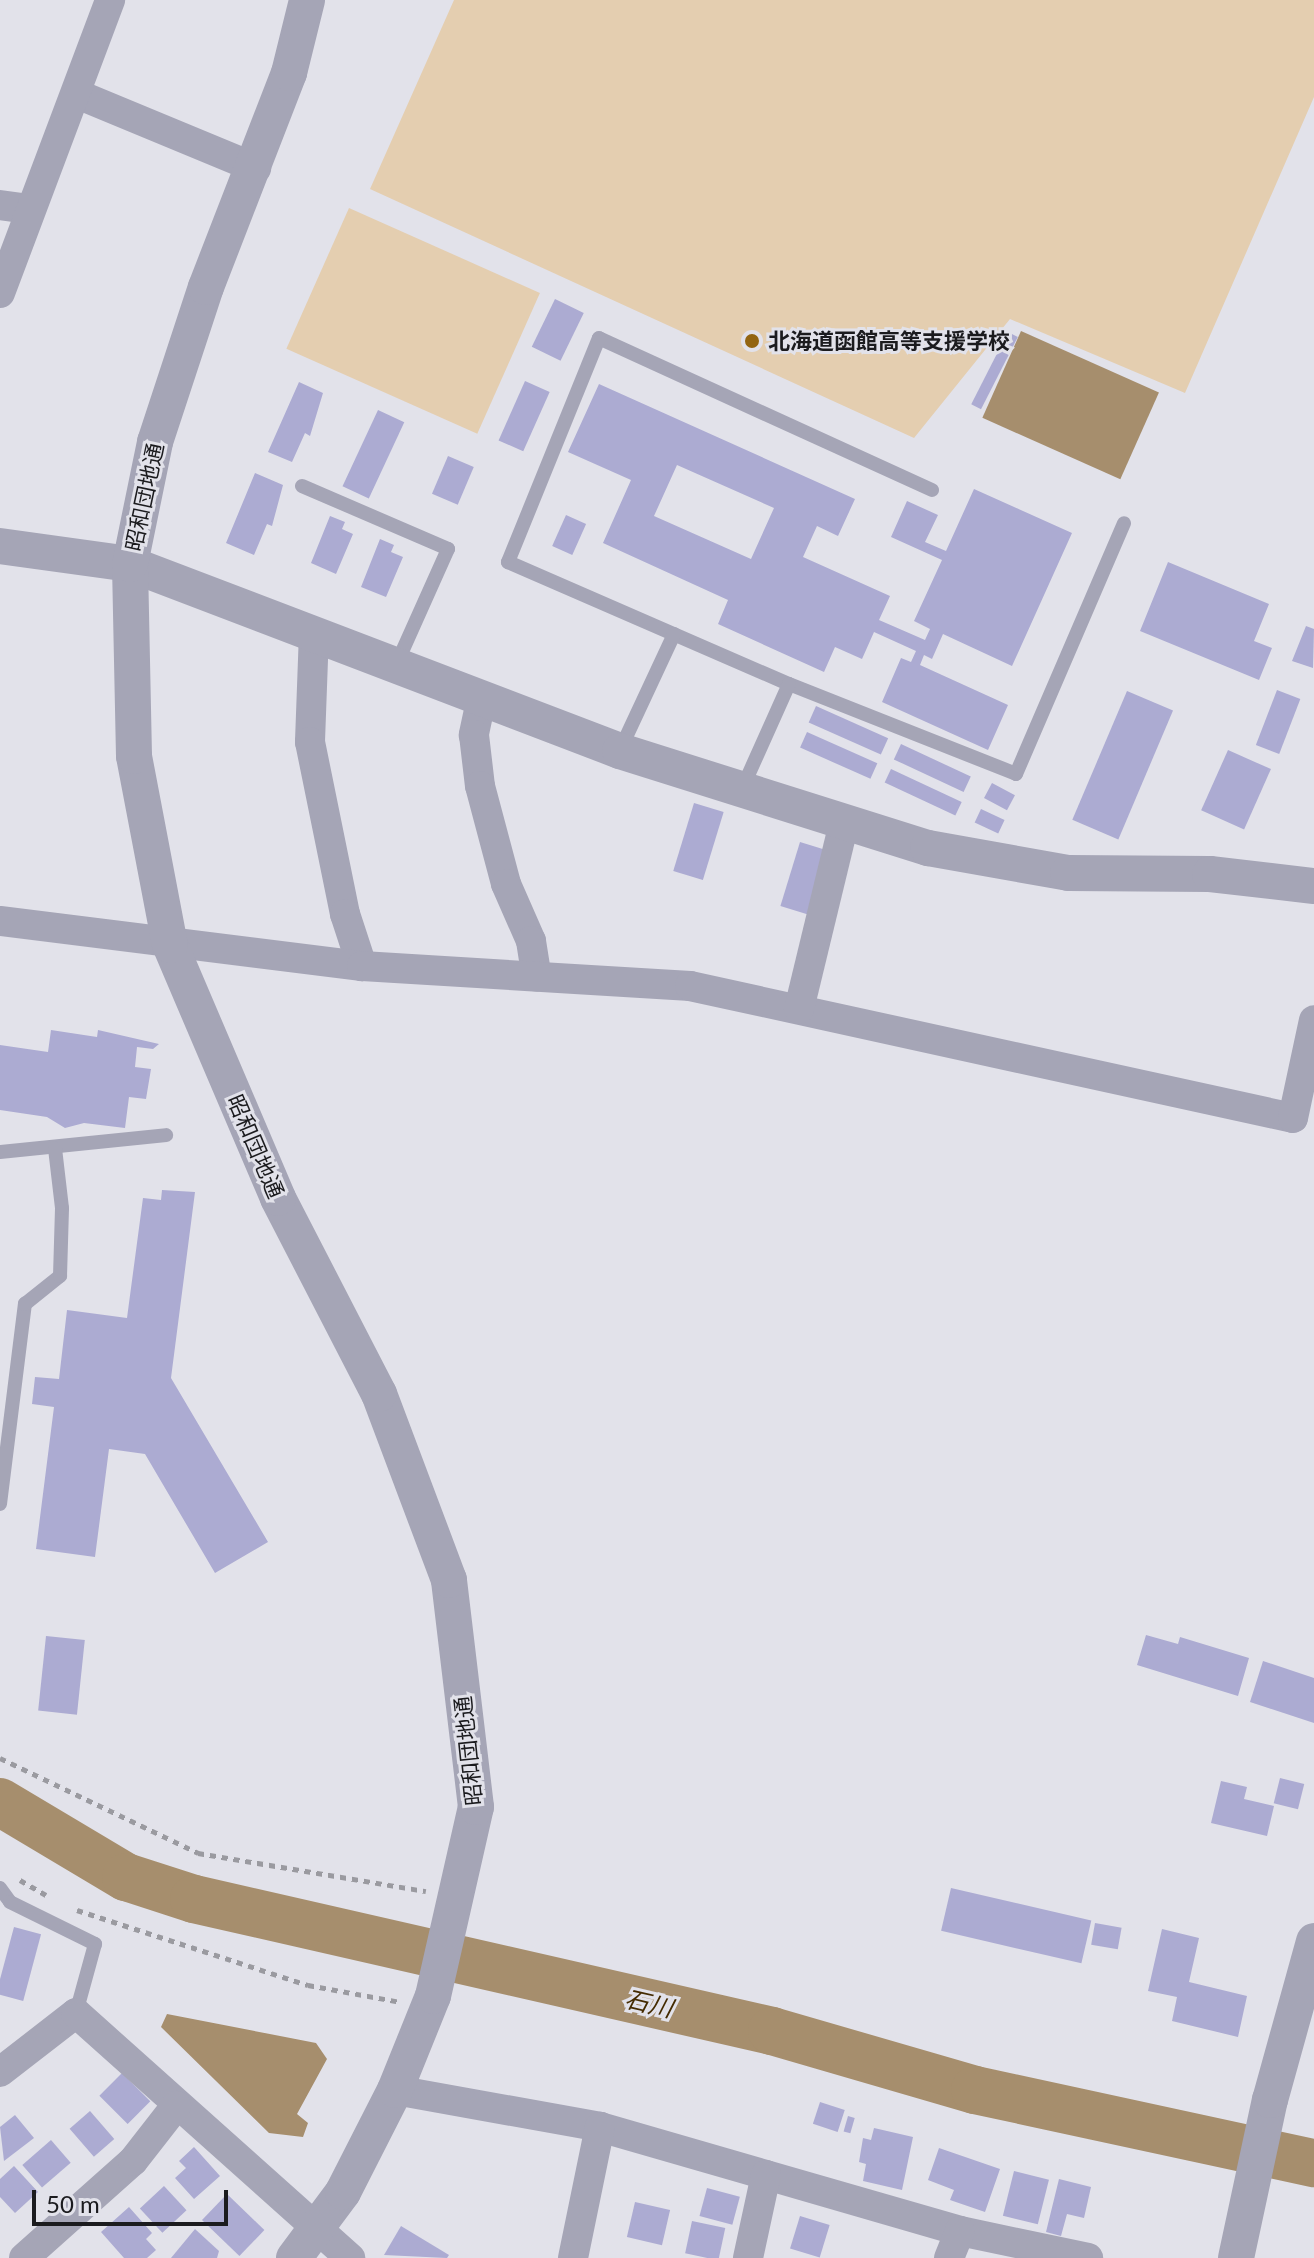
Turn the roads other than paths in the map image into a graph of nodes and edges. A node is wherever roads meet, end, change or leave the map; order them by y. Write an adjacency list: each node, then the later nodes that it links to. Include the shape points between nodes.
1 (110, 0): 3 (street)
2 (307, 0): 4 (street, 昭和団地通)
3 (77, 94): 4 (street); 6 (street)
4 (256, 168): 12 (street, 昭和団地通, via 206,287 155,442)
5 (0, 205): 6 (street)
6 (30, 209): 7 (street)
7 (0, 293)
8 (302, 486): 15 (lane, via 448,549)
9 (932, 490): 14 (lane, via 599,338 508,562)
10 (1124, 523): 16 (lane, via 1016,774)
11 (0, 546): 12 (street)
12 (130, 564): 13 (street); 23 (street, 昭和団地通, via 134,756)
13 (314, 632): 15 (street); 24 (street, via 310,742 345,914)
14 (674, 634): 16 (lane); 18 (lane)
15 (397, 663): 17 (street)
16 (789, 684): 19 (lane)
17 (482, 696): 18 (street); 25 (street, via 474,735 480,786 506,884 531,941)
18 (620, 751): 19 (street)
19 (740, 792): 20 (street)
20 (844, 823): 21 (street, via 928,848 1068,873 1210,874); 26 (street)
21 (1314, 886)
22 (0, 921): 23 (street)
23 (170, 945): 24 (street); 36 (street, 昭和団地通, via 278,1198 379,1394 449,1580 476,1807 442,1900)
24 (362, 966): 25 (street)
25 (537, 977): 26 (street, via 690,986)
26 (799, 1009): 27 (street, via 1293,1118)
27 (1314, 1020)
28 (166, 1135): 29 (lane)
29 (55, 1148): 30 (lane); 31 (lane, via 62,1208 60,1276 25,1304)
30 (0, 1152)
31 (0, 1504)
32 (0, 1888): 34 (lane, via 10,1902 95,1944)
33 (1313, 1948): 47 (street, via 1270,2100)
34 (76, 2013): 35 (street); 37 (street)
35 (0, 2072)
36 (395, 2090): 38 (street); 40 (street, 昭和団地通, via 343,2192)
37 (176, 2106): 40 (street); 42 (street, via 133,2161)
38 (600, 2127): 39 (street); 44 (street)
39 (766, 2175): 41 (street); 45 (street)
40 (305, 2244): 43 (street)
41 (954, 2244): 46 (street)
42 (24, 2258)
43 (350, 2258)
44 (573, 2258)
45 (748, 2258)
46 (1088, 2258)
47 (1236, 2258)

